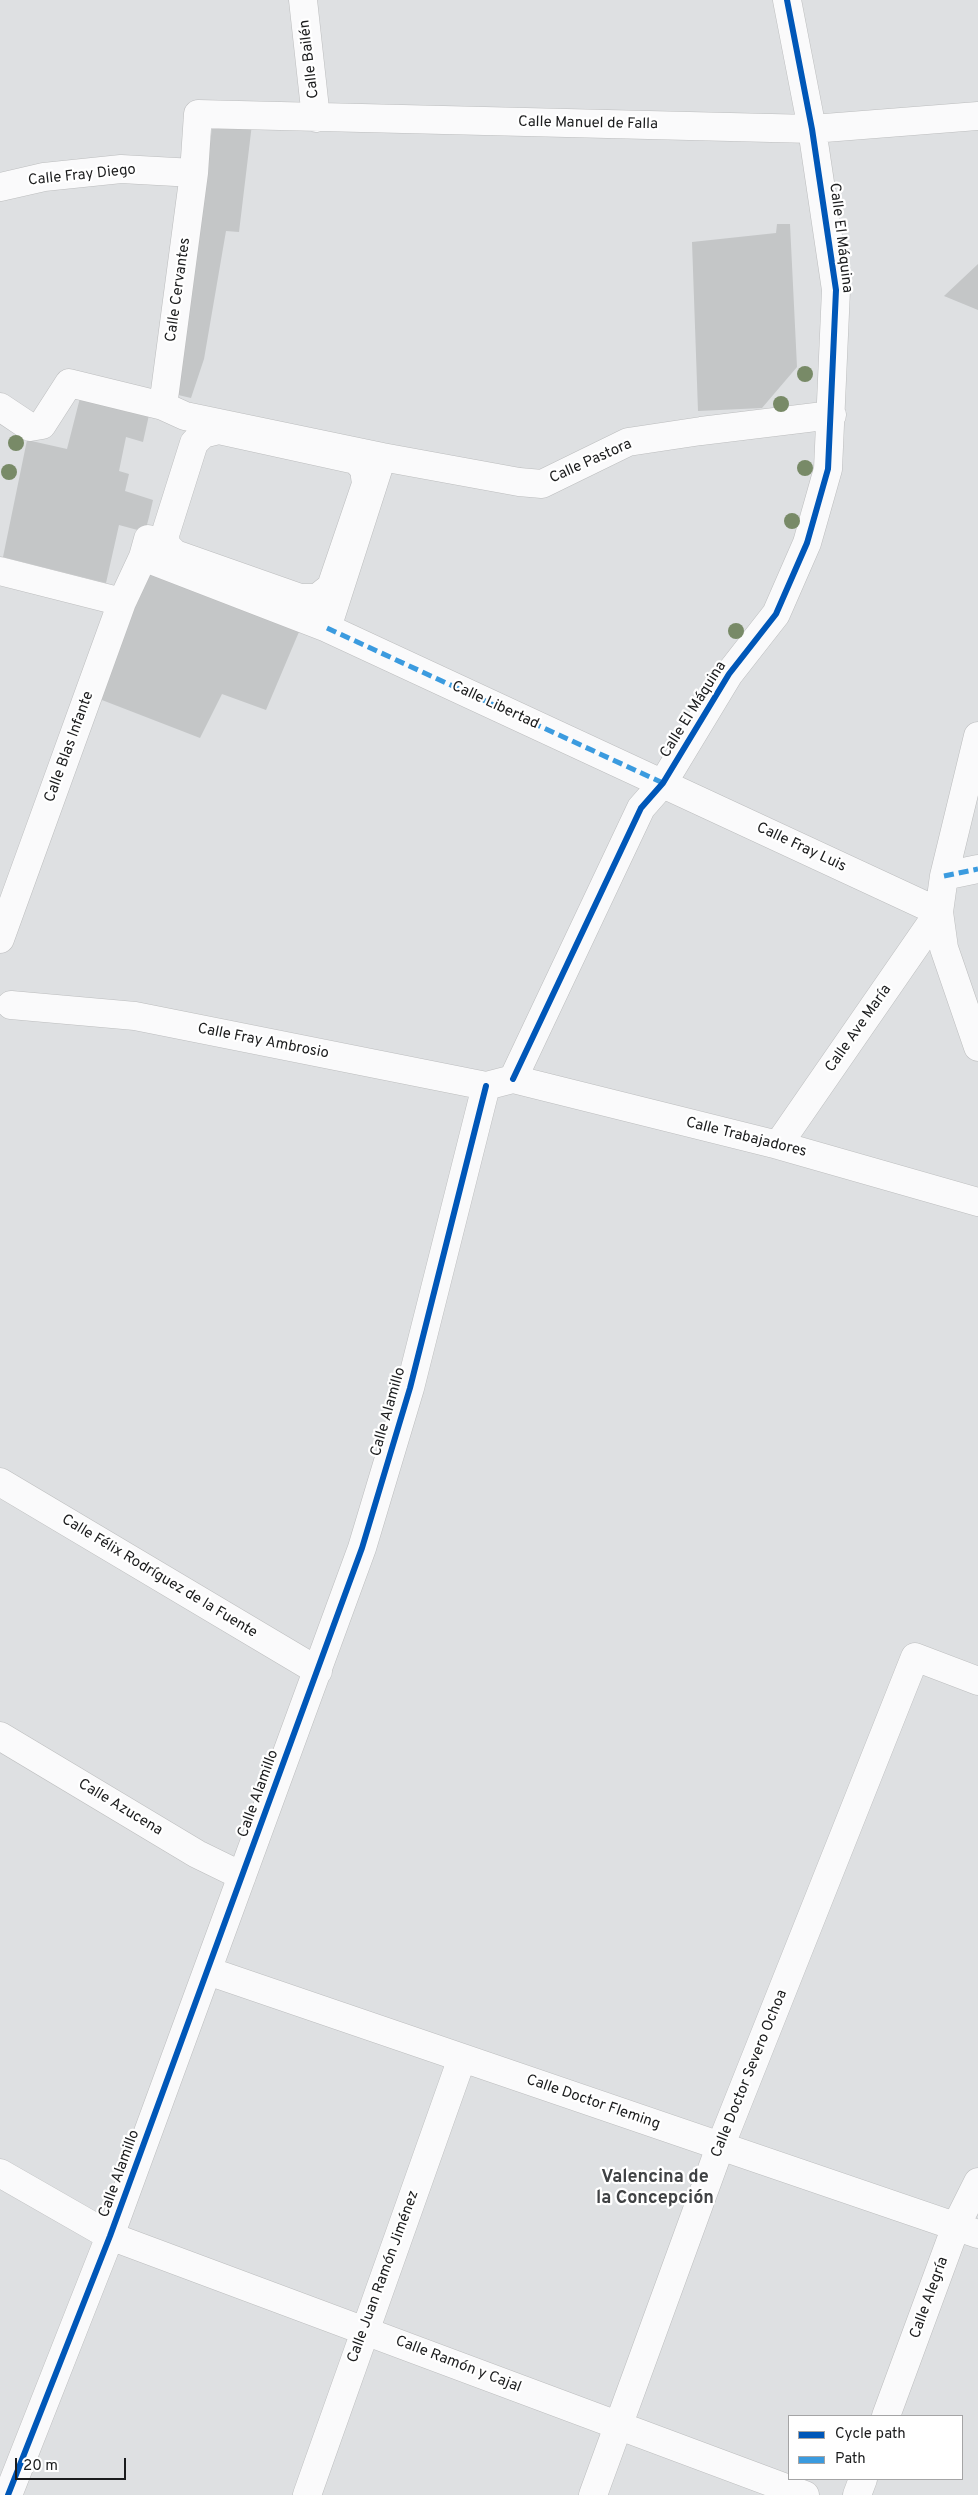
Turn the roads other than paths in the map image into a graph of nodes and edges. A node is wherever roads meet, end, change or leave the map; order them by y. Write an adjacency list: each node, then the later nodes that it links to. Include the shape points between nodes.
1 (303, 0): 5 (street, Calle Bailén)
2 (787, 0): 6 (street, Calle El Máquina)
3 (198, 114): 5 (street, Calle Manuel de Falla); 7 (street, Calle Cervantes)
4 (978, 116): 6 (street, Calle Manuel de Falla)
5 (316, 118): 6 (street, Calle Manuel de Falla)
6 (812, 129): 11 (street, Calle El Máquina, via 836,290)
7 (194, 173): 8 (street, Calle Fray Diego, via 121,169 44,177); 10 (street, Calle Cervantes)
8 (0, 187)
9 (0, 406): 10 (street, Calle Pastora, via 30,426 42,425 69,383)
10 (174, 411): 12 (street, Calle Pastora); 13 (street, Calle Cervantes)
11 (832, 416): 12 (street, Calle Pastora, via 628,442 542,484); 19 (street, Calle El Máquina, via 826,479 807,543 776,614 729,674)
12 (382, 457): 17 (street)
13 (143, 557): 16 (street, Calle Blas Infante); 17 (street, Calle Libertad)
14 (0, 571): 16 (street)
15 (300, 598): 15 (street, via 175,554 166,545 165,535 194,443 203,434 219,430 356,460 364,469 366,484 331,587 317,598)
16 (122, 602): 23 (street, Calle Blas Infante)
17 (327, 628): 19 (street, Calle Libertad)
18 (978, 736): 21 (street)
19 (663, 784): 22 (street, Calle Fray Luis); 26 (street, Calle El Máquina, via 641,808)
20 (978, 869): 21 (street)
21 (944, 876): 22 (street)
22 (939, 912): 25 (street, via 944,948); 28 (street, Calle Ave María)
23 (0, 939)
24 (4, 1006): 27 (street, Calle Fray Ambrosio, via 135,1016)
25 (978, 1047)
26 (513, 1079): 27 (street, Calle Fray Ambrosio); 28 (street, Calle Trabajadores)
27 (486, 1086): 31 (street, Calle Alamillo, via 410,1388 362,1548)
28 (778, 1145): 29 (street, Calle Trabajadores)
29 (978, 1202)
30 (0, 1482): 31 (street, Calle Félix Rodríguez de la Fuente)
31 (318, 1671): 34 (street, Calle Alamillo)
32 (978, 1681): 37 (street, Calle Doctor Severo Ochoa, via 915,1657)
33 (0, 1736): 34 (street, Calle Azucena, via 197,1854)
34 (242, 1876): 35 (street, Calle Alamillo)
35 (208, 1971): 36 (street, Calle Doctor Fleming); 41 (street, Calle Alamillo)
36 (462, 2058): 37 (street, Calle Doctor Fleming); 42 (street, Calle Juan Ramón Jiménez)
37 (720, 2147): 40 (street, Calle Doctor Fleming); 44 (street, Calle Doctor Severo Ochoa)
38 (0, 2173): 41 (street, Calle Ramón y Cajal)
39 (978, 2182): 40 (street, Calle Alegría)
40 (967, 2230): 43 (street, Calle Alegría)
41 (110, 2236): 42 (street, Calle Ramón y Cajal); 46 (street, Calle Alamillo)
42 (365, 2330): 44 (street, Calle Ramón y Cajal); 47 (street, Calle Juan Ramón Jiménez)
43 (886, 2415)
44 (618, 2425): 48 (street, Calle Doctor Severo Ochoa); 49 (street, Calle Ramón y Cajal)
45 (863, 2480): 50 (street)
46 (8, 2495)
47 (307, 2495)
48 (593, 2495)
49 (805, 2495)
50 (857, 2495)

